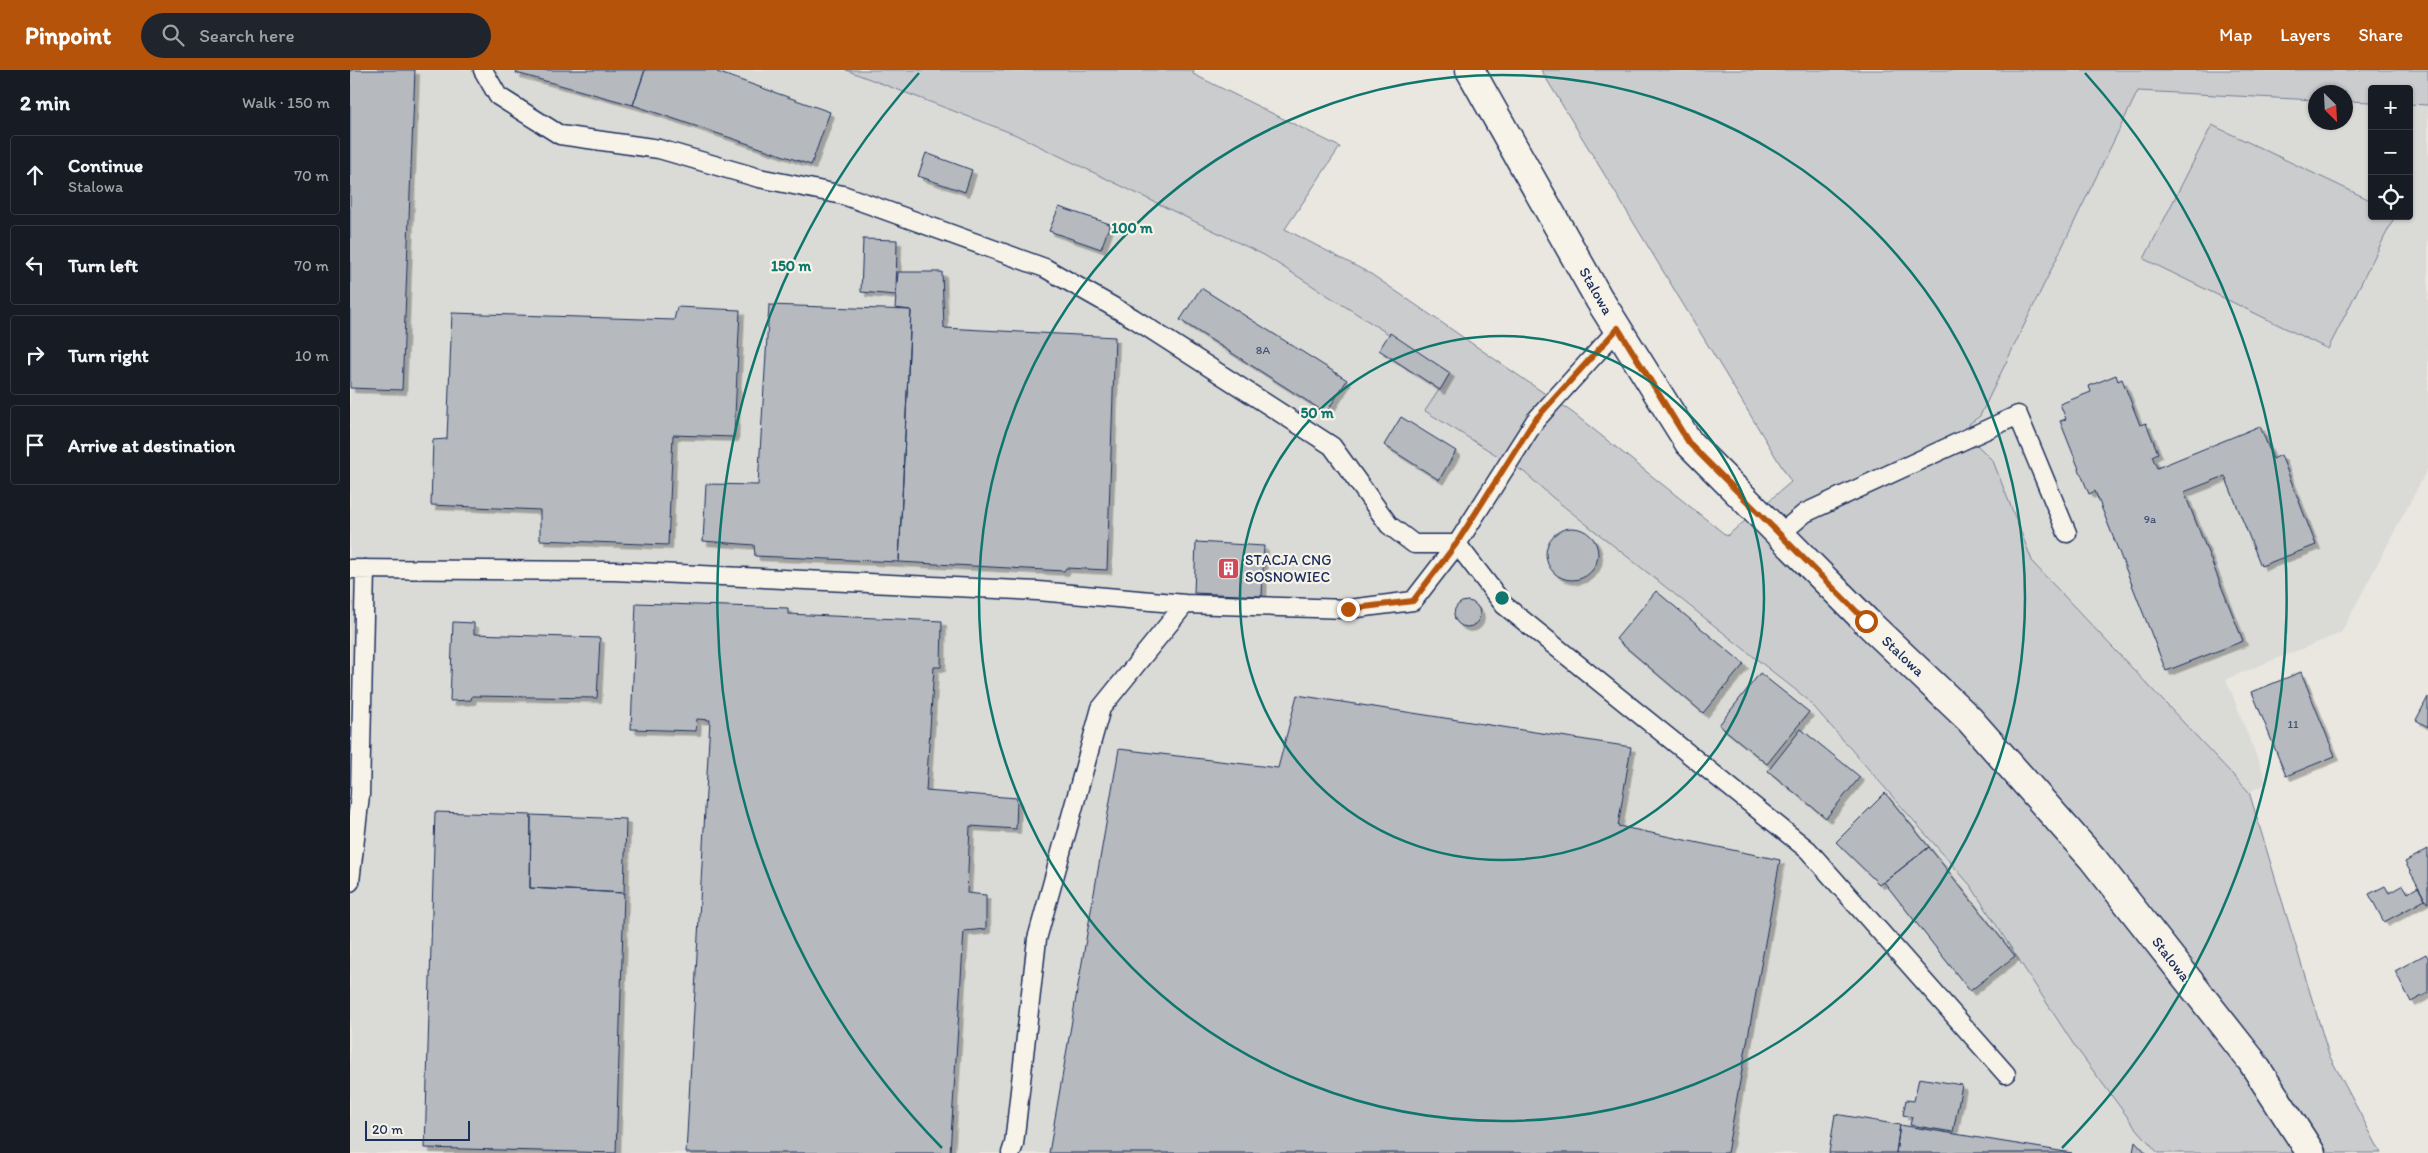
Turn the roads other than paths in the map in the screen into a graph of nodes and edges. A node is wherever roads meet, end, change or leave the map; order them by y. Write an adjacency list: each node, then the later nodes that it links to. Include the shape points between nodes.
1 (483, 70): 6 (lane, via 498,96 560,135 659,149 759,178 843,195 1045,268 1133,318 1332,446 1389,525 1414,544)
2 (1470, 70): 3 (street, Stalowa)
3 (1618, 328): 5 (street, Stalowa, via 1689,443); 6 (lane, via 1534,421)
4 (2067, 533): 5 (lane, via 2018,415 1805,513)
5 (1780, 534): 12 (street, Stalowa, via 1969,719 2093,859 2251,1060)
6 (1456, 544): 8 (lane, via 1413,601 1348,609); 10 (lane, via 1504,605 1808,850)
7 (358, 569): 8 (lane, via 624,572 1038,590); 9 (lane, via 360,795)
8 (1185, 604): 11 (lane, via 1101,708 1037,939 1014,1144)
9 (350, 882)
10 (2006, 1074)
11 (1010, 1153)
12 (2311, 1153)

